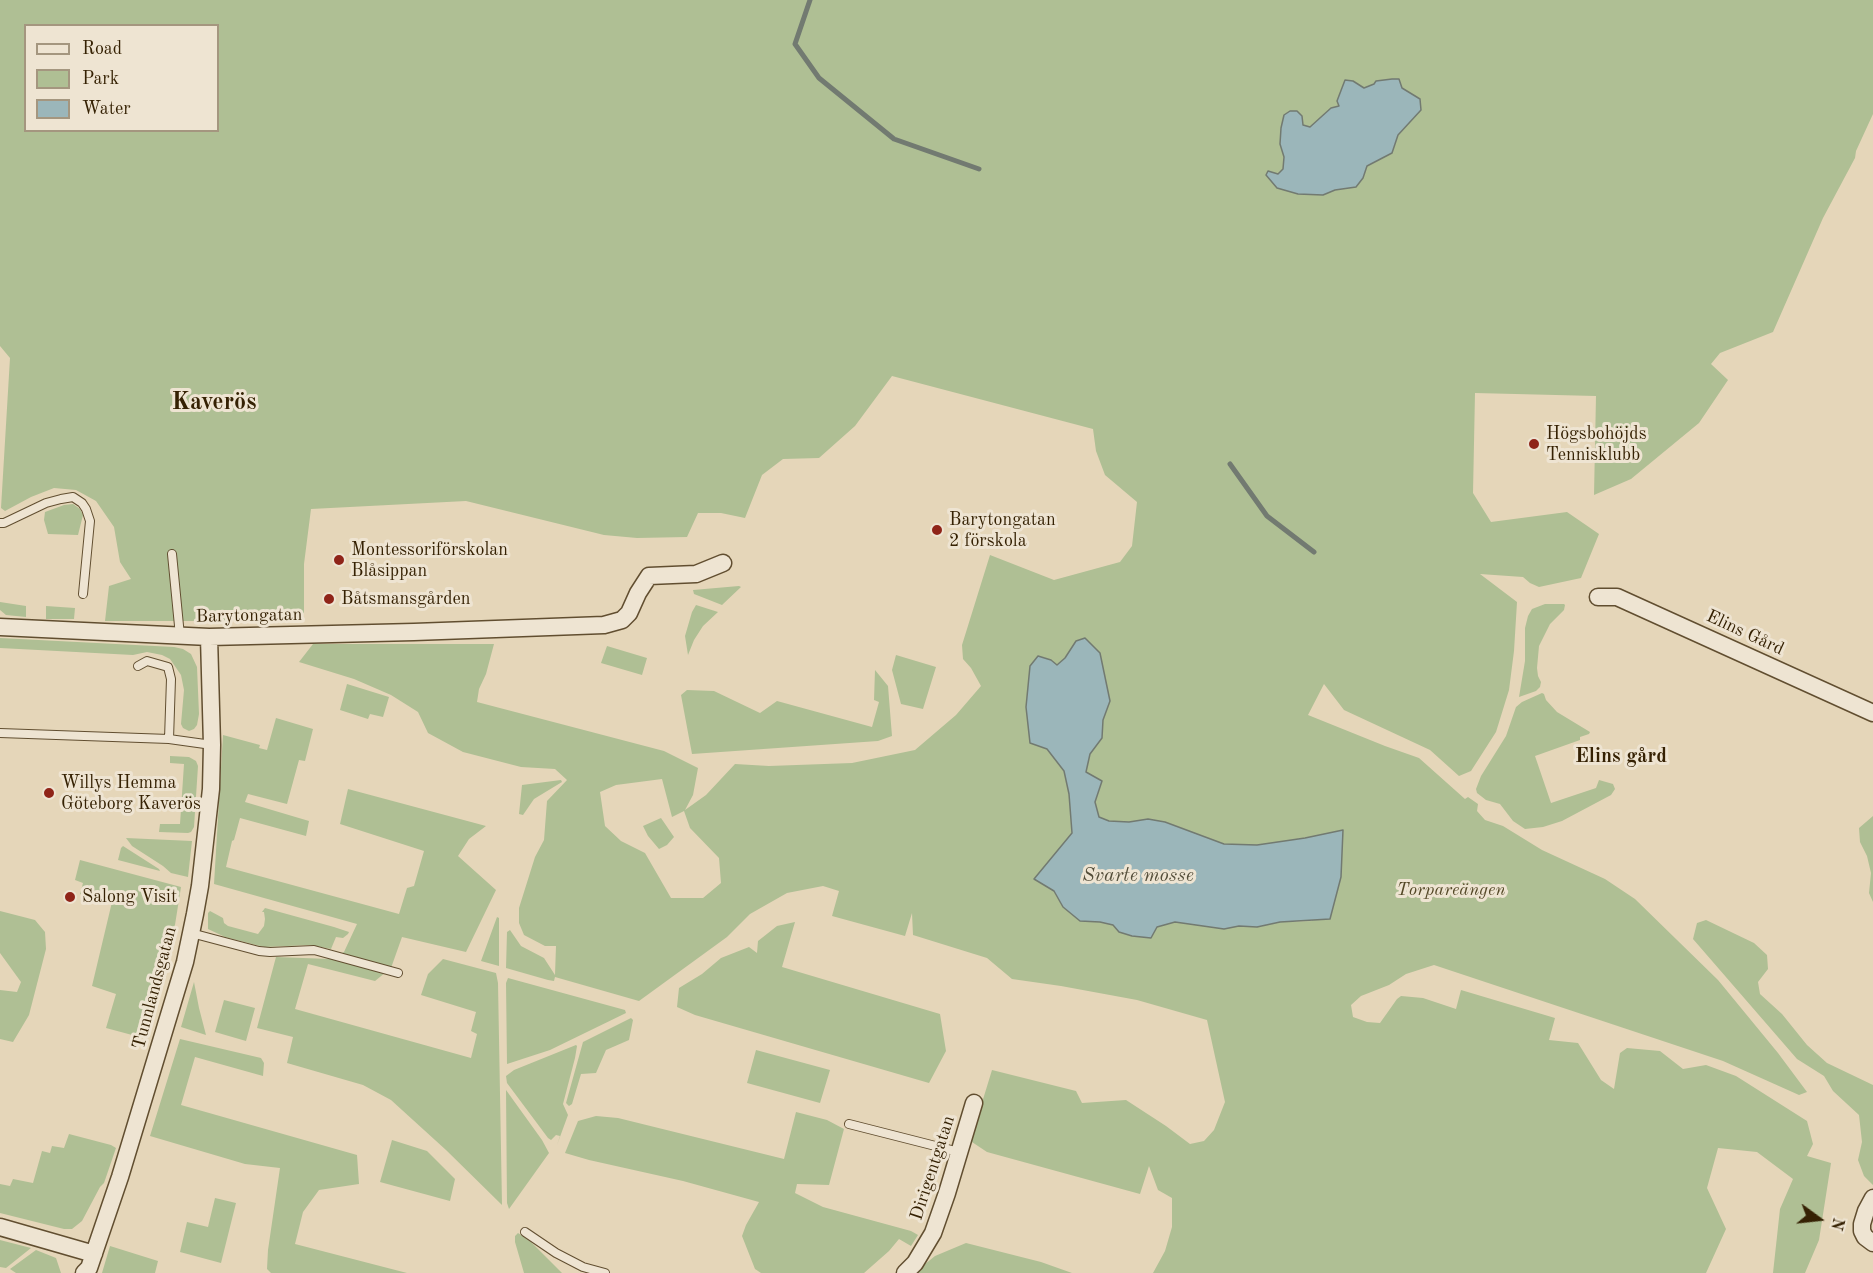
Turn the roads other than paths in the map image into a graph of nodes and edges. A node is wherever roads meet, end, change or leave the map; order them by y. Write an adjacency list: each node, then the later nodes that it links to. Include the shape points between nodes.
1 (0, 523): 4 (lane, via 61,499 73,497 82,502 90,521)
2 (172, 554): 7 (lane)
3 (723, 563): 8 (street, Barytongatan, via 696,574 649,576 629,613 622,620 604,625)
4 (83, 594)
5 (1598, 597): 10 (street, Elins Gård, via 1617,597)
6 (0, 627): 7 (street, Barytongatan)
7 (180, 636): 8 (street, Barytongatan)
8 (209, 637): 13 (street, Tunnlandsgatan)
9 (138, 666): 12 (lane, via 147,661 168,667)
10 (1873, 713)
11 (0, 733): 12 (lane)
12 (169, 739): 13 (lane)
13 (212, 744): 14 (street, Tunnlandsgatan, via 206,837)
14 (191, 933): 15 (lane, via 259,951 314,950); 23 (street, Tunnlandsgatan, via 170,1016)
15 (398, 973)
16 (974, 1103): 18 (street, Dirigentgatan)
17 (849, 1124): 18 (lane)
18 (959, 1152): 25 (street, Dirigentgatan, via 933,1233)
19 (1869, 1196): 22 (street, via 1862,1224 1865,1237)
20 (0, 1227): 23 (street)
21 (525, 1232): 24 (lane, via 583,1267)
22 (1873, 1243)
23 (90, 1267)
24 (605, 1273)
25 (905, 1273)

